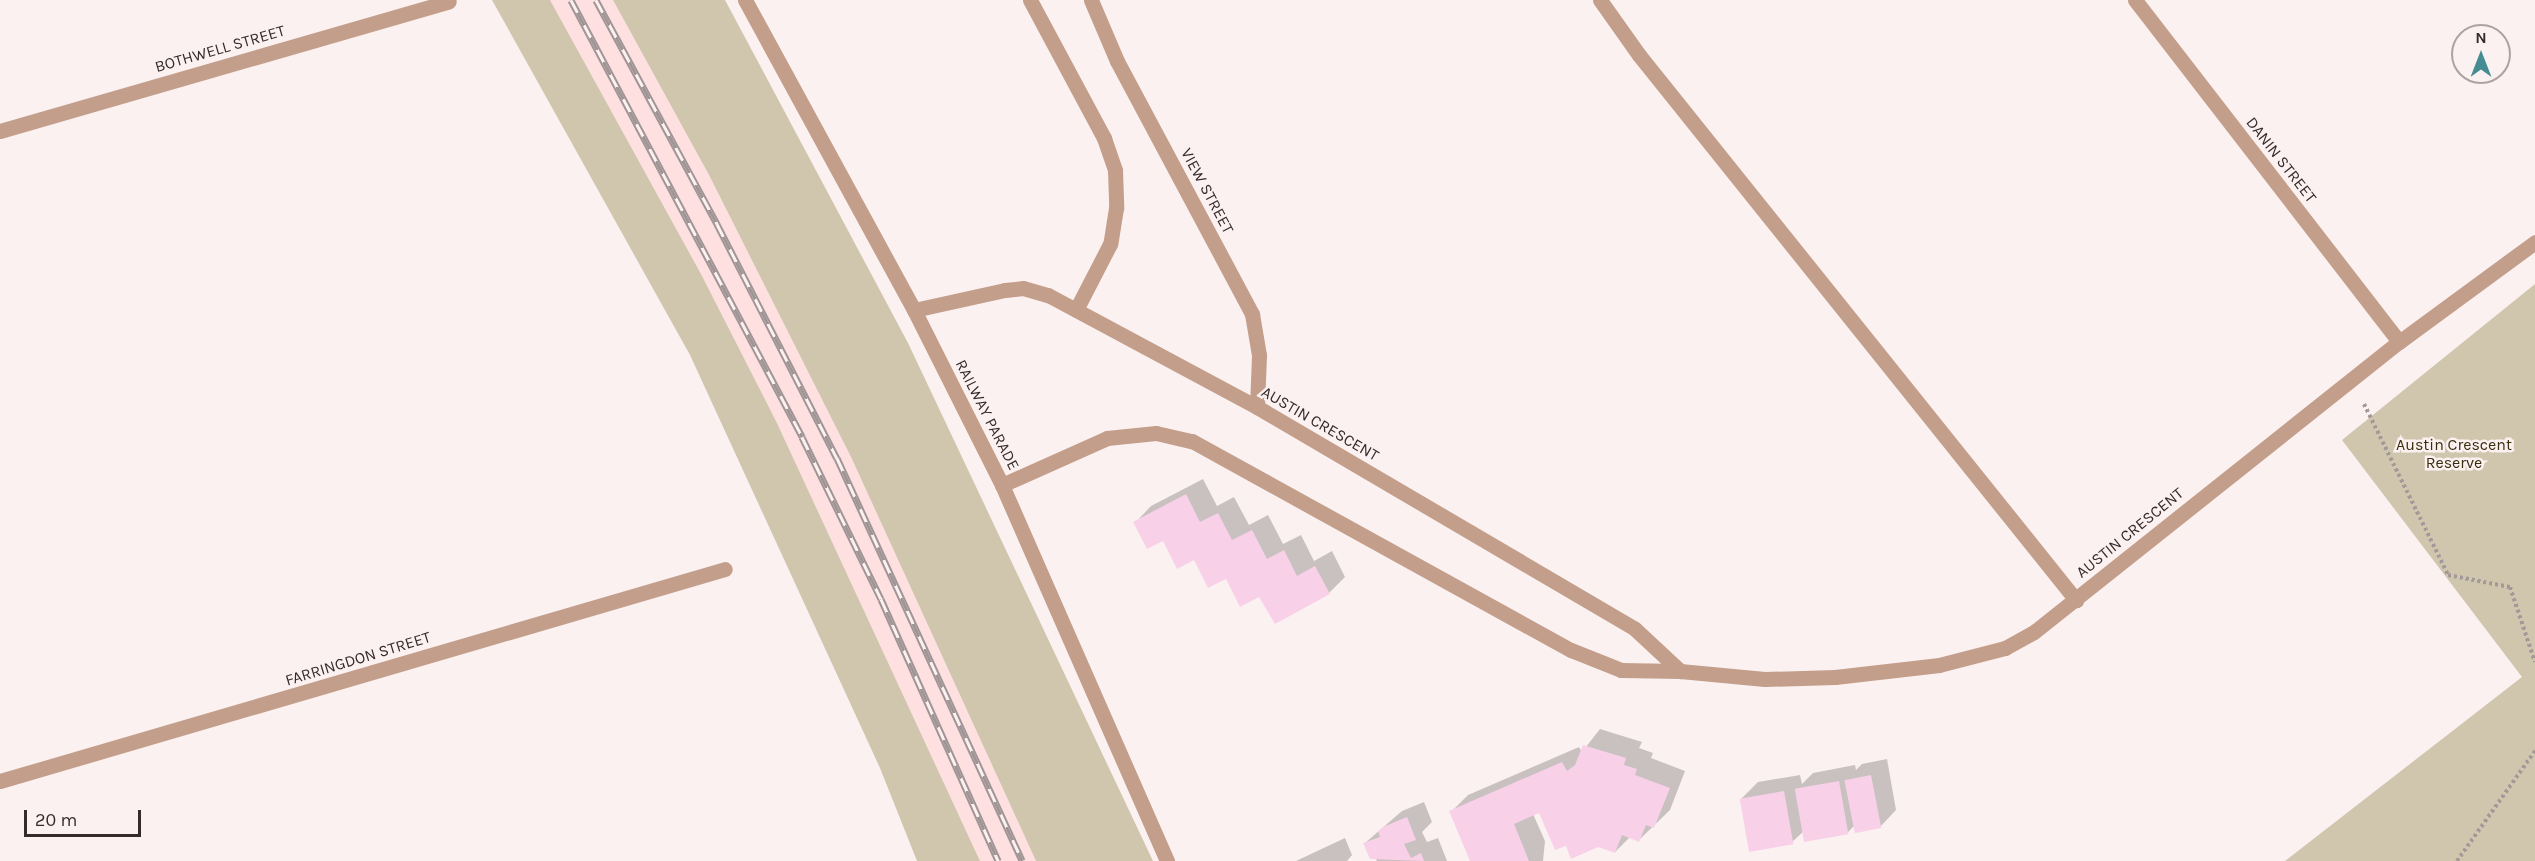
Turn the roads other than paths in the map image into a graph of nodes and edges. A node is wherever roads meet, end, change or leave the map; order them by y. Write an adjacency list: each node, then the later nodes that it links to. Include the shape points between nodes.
1 (745, 0): 9 (street, RAILWAY PARADE)
2 (1030, 0): 10 (street, via 1104,138 1115,170 1116,208 1110,244)
3 (1091, 0): 12 (street, VIEW STREET, via 1117,61 1252,314 1259,355)
4 (1600, 0): 15 (street, via 1654,74)
5 (2135, 0): 11 (street, DANIN STREET)
6 (449, 1): 7 (street, BOTHWELL STREET)
7 (0, 131)
8 (2535, 242): 11 (street, AUSTIN CRESCENT)
9 (914, 310): 10 (street, AUSTIN CRESCENT, via 1023,288 1038,290); 13 (street, RAILWAY PARADE)
10 (1076, 310): 12 (street, AUSTIN CRESCENT)
11 (2399, 342): 15 (street, AUSTIN CRESCENT)
12 (1257, 407): 16 (street, AUSTIN CRESCENT, via 1635,629)
13 (1002, 485): 16 (street, AUSTIN CRESCENT, via 1107,438 1156,433 1192,441 1571,650 1621,670); 18 (street, RAILWAY PARADE)
14 (725, 569): 17 (street, FARRINGDON STREET)
15 (2076, 600): 16 (street, AUSTIN CRESCENT, via 2005,648 1939,665 1775,679 1735,679)
16 (1680, 671)
17 (0, 781)
18 (1167, 861)

